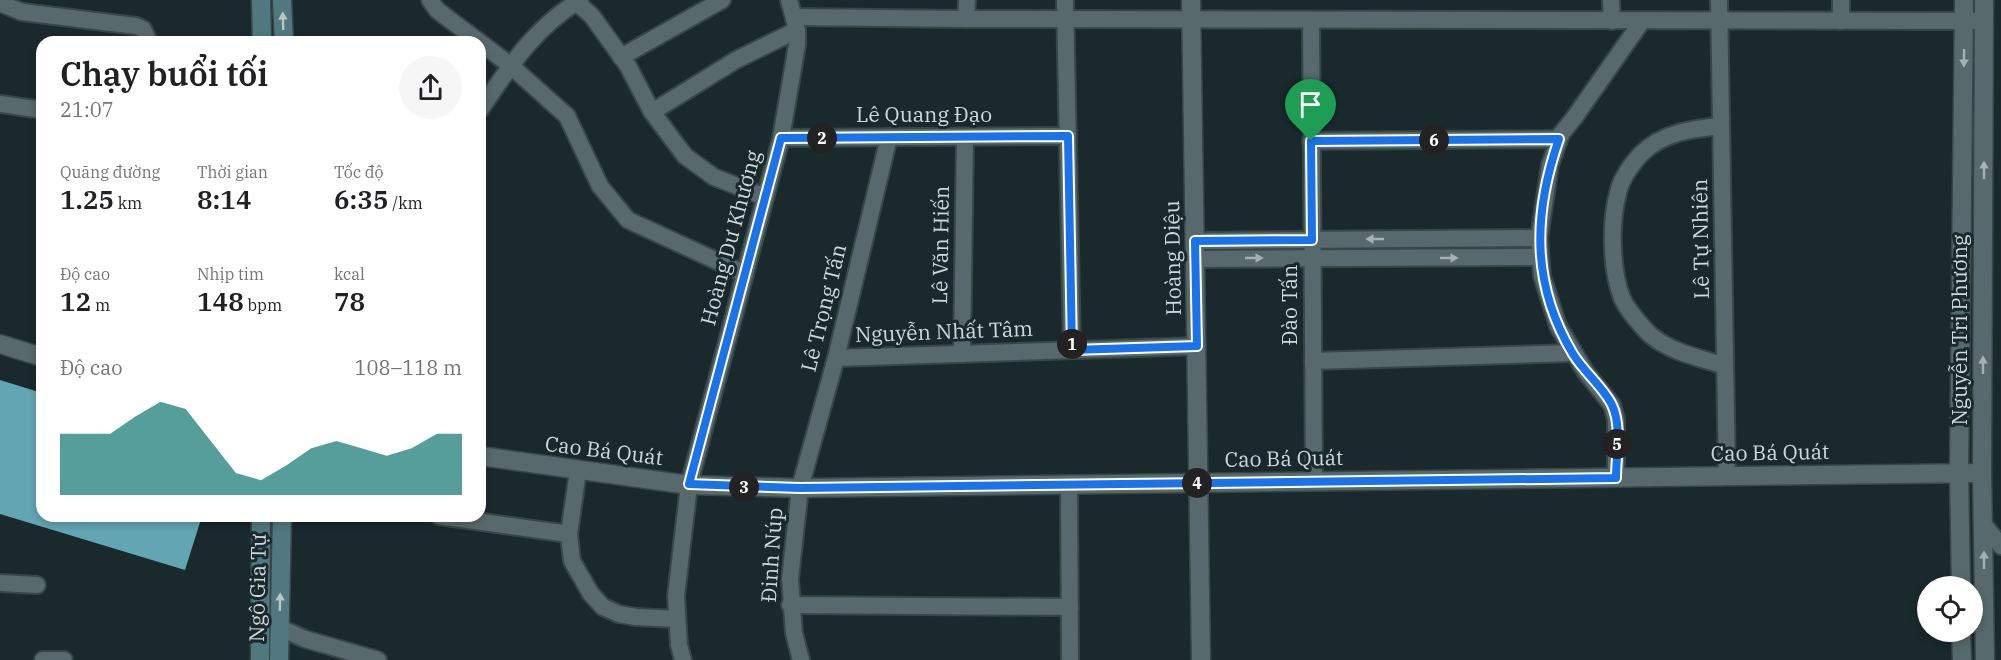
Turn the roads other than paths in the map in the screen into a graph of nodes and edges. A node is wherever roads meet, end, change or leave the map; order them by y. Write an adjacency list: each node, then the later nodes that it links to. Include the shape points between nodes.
1 (261, 0): 28 (main road)
2 (282, 0): 29 (main road, one-way to 2)
3 (430, 0): 30 (street, via 437,10)
4 (722, 0): 32 (street)
5 (789, 0): 26 (street, Hoàng Dư Khương)
6 (967, 0): 16 (street)
7 (1065, 0): 17 (street)
8 (1191, 0): 18 (street, Hoàng Diệu)
9 (1611, 0): 20 (street)
10 (1719, 0): 22 (street, Lê Tự Nhiên)
11 (1841, 0): 23 (street)
12 (1964, 0): 24 (street, Nguyễn Tri Phương)
13 (1984, 0): 25 (street, Nguyễn Tri Phương)
14 (577, 1): 32 (street); 33 (street, via 538,32)
15 (0, 3): 27 (street, via 22,12 136,26)
16 (966, 20): 17 (street); 26 (street)
17 (1065, 20): 18 (street); 39 (street)
18 (1191, 20): 19 (street); 48 (street, Hoàng Diệu)
19 (1311, 20): 20 (street); 44 (street, Đào Tấn)
20 (1612, 21): 21 (street)
21 (1642, 21): 22 (street); 43 (street)
22 (1720, 21): 23 (street); 38 (street, Lê Tự Nhiên)
23 (1841, 21): 24 (street)
24 (1964, 21): 25 (street); 63 (street, Nguyễn Tri Phương, one-way to 63)
25 (1984, 21): 64 (street, Nguyễn Tri Phương, one-way to 25)
26 (795, 24): 37 (street); 42 (street, Hoàng Dư Khương, via 797,45)
27 (146, 36)
28 (262, 36)
29 (284, 36)
30 (472, 36)
31 (486, 46): 33 (street)
32 (621, 57): 37 (street)
33 (510, 64): 34 (street); 51 (street, via 567,116 600,186 628,220)
34 (486, 101)
35 (0, 104): 36 (street)
36 (36, 109)
37 (652, 112): 45 (street, via 685,156 714,177)
38 (1721, 126): 60 (street, Lê Tự Nhiên); 60 (street, via 1682,130 1642,153 1626,172 1618,192 1613,234 1622,299 1634,315 1653,337 1675,350)
39 (1068, 136): 41 (street, Lê Quang Đạo); 54 (street)
40 (890, 137): 41 (street, Lê Quang Đạo); 42 (street, Lê Quang Đạo); 58 (street, Lê Trọng Tấn)
41 (965, 137): 55 (street, Lê Văn Hiến)
42 (781, 138): 45 (street, Hoàng Dư Khương)
43 (1559, 139): 44 (street); 46 (street, via 1550,165)
44 (1311, 141): 47 (street, Đào Tấn)
45 (765, 197): 51 (street, Hoàng Dư Khương)
46 (1539, 238): 47 (street, one-way to 47); 49 (street)
47 (1312, 240): 48 (street); 50 (street, Đào Tấn)
48 (1195, 250): 50 (street, one-way to 50); 53 (street, Hoàng Diệu)
49 (1540, 257): 50 (street, one-way to 49); 56 (street, via 1558,326)
50 (1312, 258): 59 (street, Đào Tấn)
51 (745, 274): 69 (street, Hoàng Dư Khương)
52 (0, 344): 57 (street)
53 (1197, 346): 54 (street, Nguyễn Nhất Tâm); 68 (street, Hoàng Diệu)
54 (1072, 350): 55 (street, Nguyễn Nhất Tâm)
55 (962, 354): 58 (street, Nguyễn Nhất Tâm)
56 (1573, 354): 59 (street); 66 (street, via 1612,405 1616,419)
57 (36, 355)
58 (836, 358): 71 (street, Lê Trọng Tấn)
59 (1313, 361): 67 (street, Đào Tấn)
60 (1725, 366): 65 (street, Lê Tự Nhiên)
61 (486, 457): 62 (street, Cao Bá Quát)
62 (578, 471): 69 (street, Cao Bá Quát); 76 (street)
63 (1959, 473): 64 (street, Cao Bá Quát); 65 (street, Cao Bá Quát); 78 (street, Nguyễn Tri Phương)
64 (1982, 473): 75 (street, Nguyễn Tri Phương)
65 (1727, 476): 66 (street, Cao Bá Quát)
66 (1616, 478): 67 (street, Cao Bá Quát)
67 (1314, 481): 68 (street, Cao Bá Quát)
68 (1199, 483): 70 (street, Cao Bá Quát); 95 (street, Hoàng Diệu)
69 (689, 484): 71 (street, Cao Bá Quát); 83 (street, Hoàng Dư Khương, via 676,596)
70 (1070, 485): 71 (street, Cao Bá Quát); 82 (street)
71 (800, 488): 81 (street, Đinh Núp)
72 (261, 522): 84 (main road, Ngô Gia Tự)
73 (282, 522): 85 (main road, Ngô Gia Tự, one-way to 73)
74 (482, 522): 76 (street)
75 (1984, 525): 77 (street); 97 (street, Nguyễn Tri Phương, one-way to 75)
76 (569, 534): 83 (street, via 572,561 603,607 636,617)
77 (2001, 546)
78 (1961, 576)
79 (0, 583): 80 (street)
80 (37, 585)
81 (790, 605): 82 (street); 93 (street, Đinh Núp)
82 (1070, 607): 94 (street)
83 (677, 619): 92 (street, Hoàng Dư Khương)
84 (260, 620): 85 (main road); 89 (main road, Ngô Gia Tự)
85 (280, 628): 90 (main road, Ngô Gia Tự); 91 (street)
86 (1961, 642): 96 (street)
87 (43, 660): 88 (street)
88 (64, 660)
89 (260, 660)
90 (279, 660)
91 (378, 660)
92 (683, 660)
93 (801, 660)
94 (1070, 660)
95 (1201, 660)
96 (1962, 660)
97 (1985, 660)

